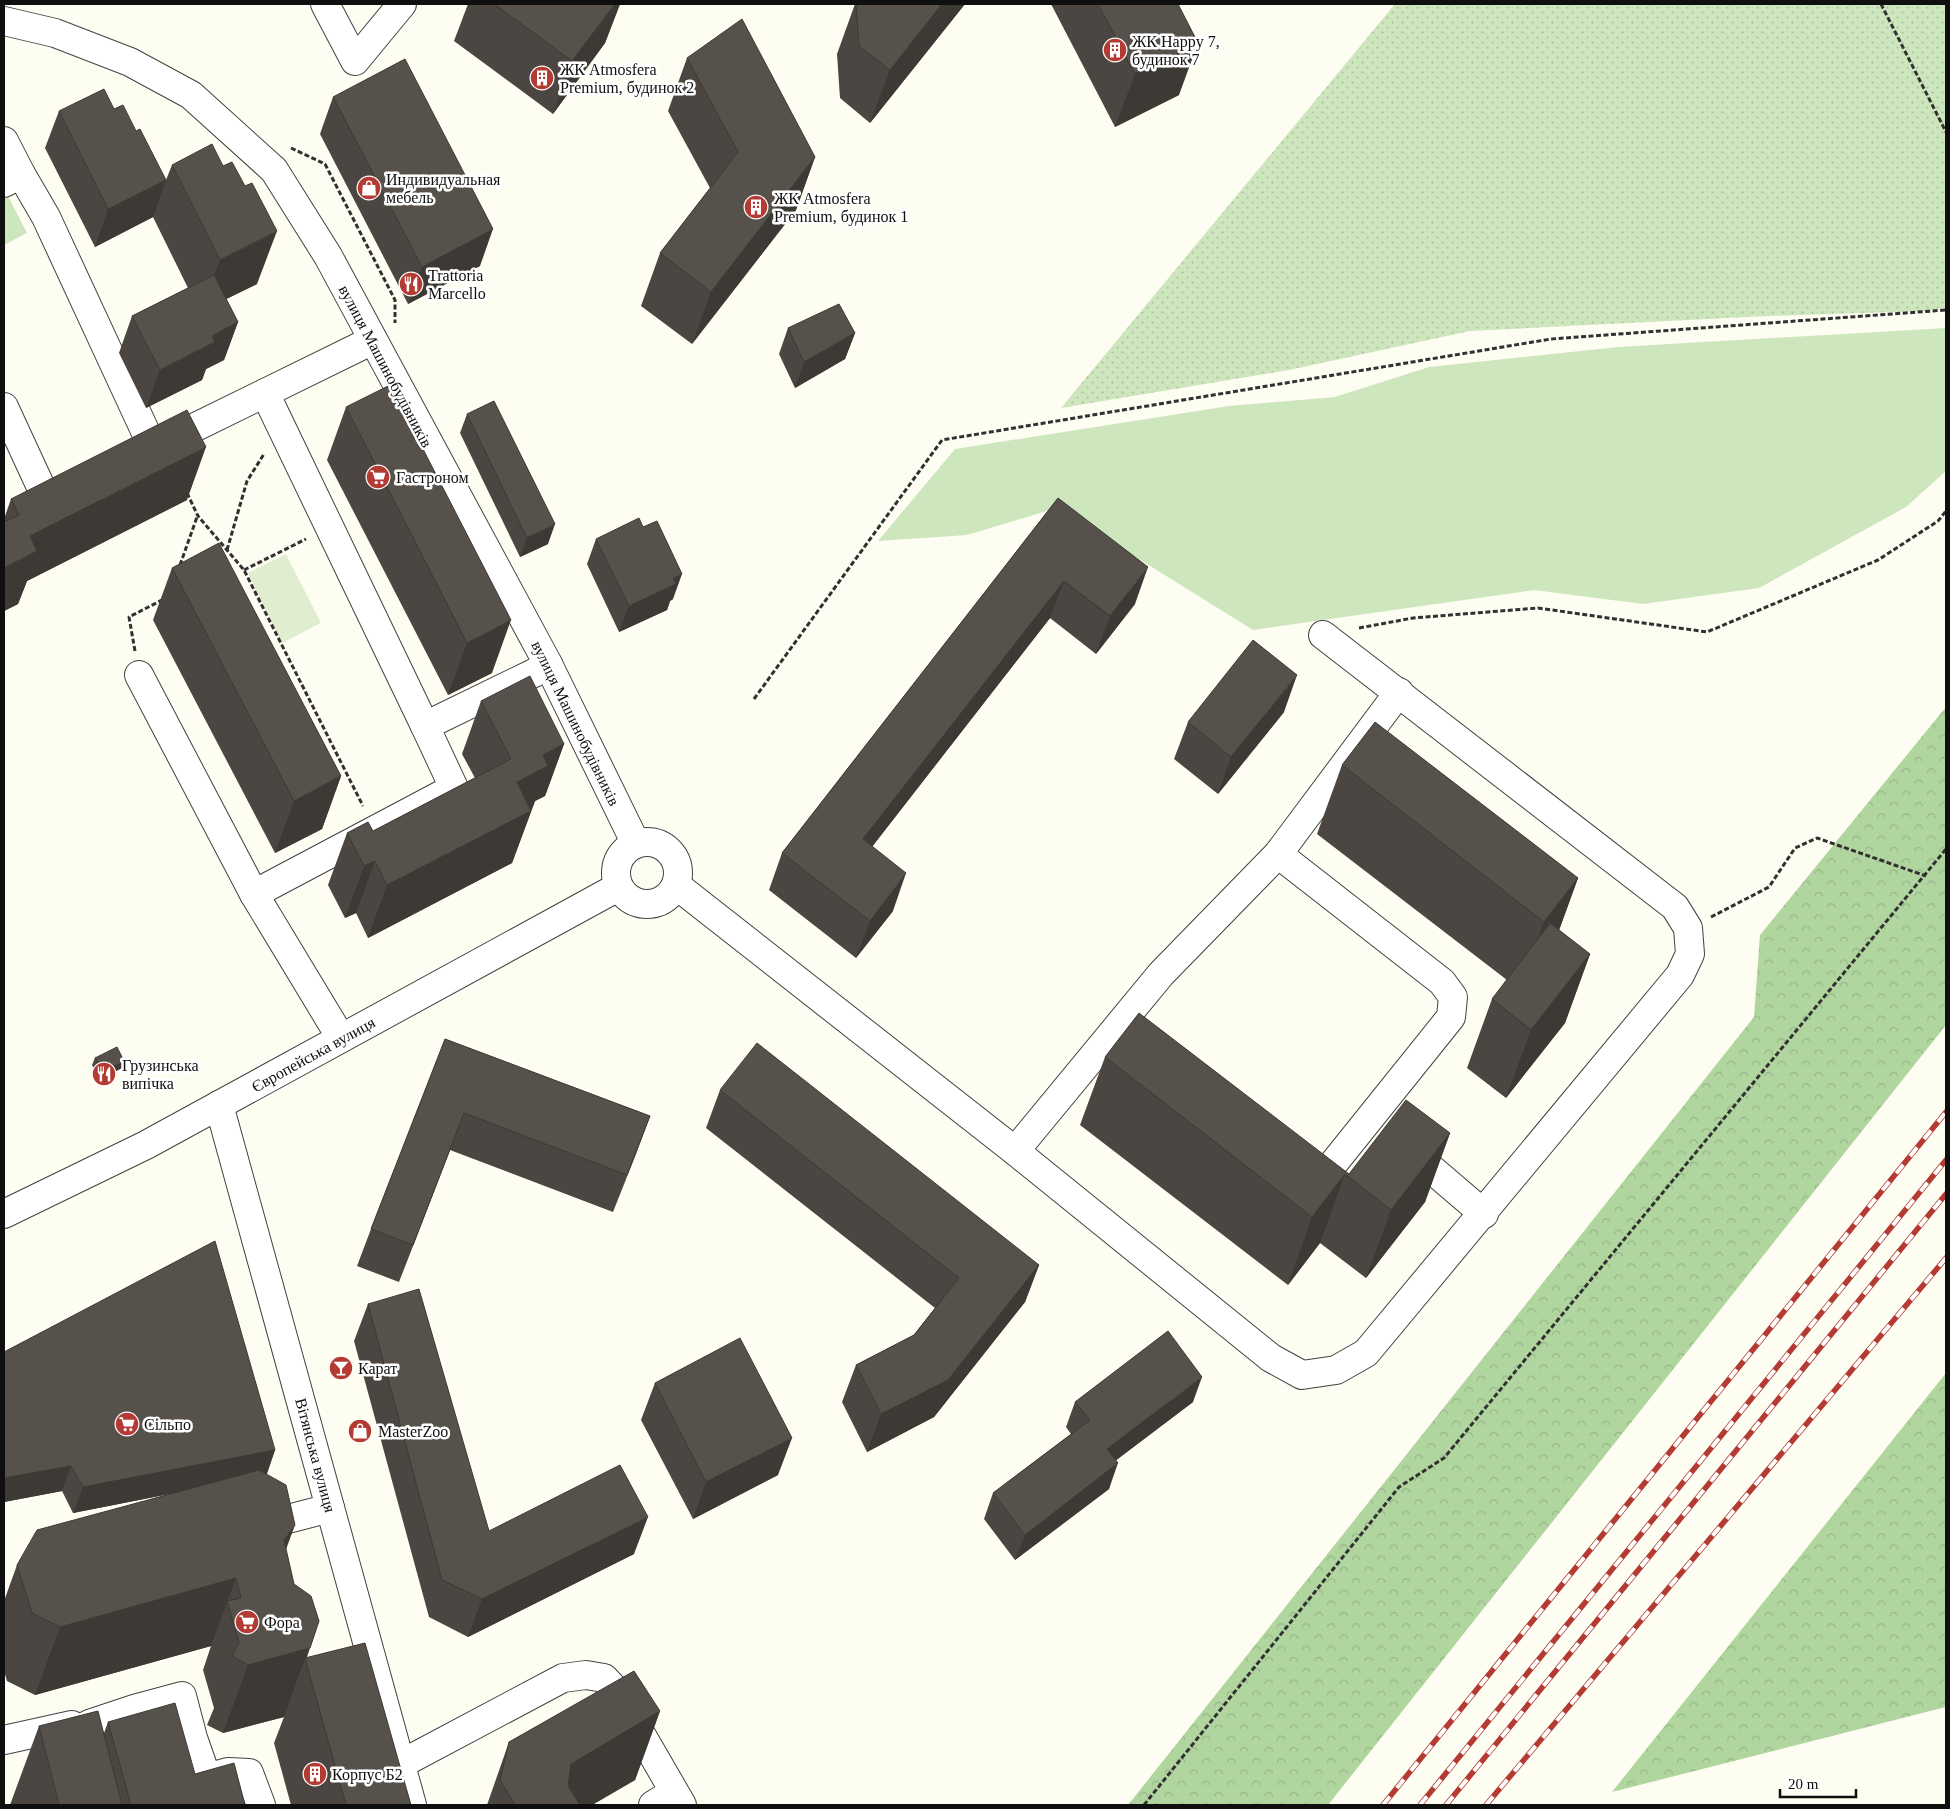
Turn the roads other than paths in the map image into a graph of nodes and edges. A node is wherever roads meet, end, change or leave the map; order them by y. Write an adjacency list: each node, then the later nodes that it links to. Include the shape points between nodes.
1 (325, 4): 2 (street, via 355,61)
2 (402, 4)
3 (4, 21): 6 (street, вулиця Машинобудівників, via 55,34 130,62 191,95 274,170 328,256)
4 (4, 142): 5 (street)
5 (12, 179): 7 (street, via 46,217 144,452)
6 (384, 333): 7 (street); 13 (street, вулиця Машинобудівників)
7 (265, 392): 16 (street)
8 (4, 407): 10 (street)
9 (72, 486): 10 (street)
10 (46, 498): 11 (street)
11 (21, 510)
12 (1323, 635): 15 (street)
13 (548, 664): 16 (street); 17 (street, вулиця Машинобудівників)
14 (139, 675): 21 (street)
15 (1399, 692): 18 (street); 30 (street, via 1675,907 1688,928 1690,954 1680,975)
16 (425, 726): 21 (street, via 454,788)
17 (636, 844): 19 (street, via 656,843 673,856 678,875); 20 (street, via 627,849 618,862)
18 (1278, 854): 23 (street, via 1162,974); 26 (street, via 1442,982 1453,997 1451,1018)
19 (676, 886): 20 (street, via 662,900 652,904 632,901); 27 (street)
20 (618, 887): 22 (street, Європейська вулиця)
21 (254, 894): 22 (street)
22 (341, 1038): 25 (street, Європейська вулиця)
23 (1108, 1040): 24 (street); 27 (street)
24 (1162, 1082)
25 (219, 1105): 29 (street, Європейська вулиця, via 146,1145); 31 (street, Вітянська вулиця)
26 (1371, 1117): 28 (street, via 1326,1174 1312,1185 1295,1186); 30 (street)
27 (1015, 1151): 30 (street, via 1271,1358 1302,1375 1336,1370 1366,1353)
28 (1287, 1179)
29 (4, 1214)
30 (1484, 1214)
31 (330, 1508): 32 (street); 35 (street, Вітянська вулиця)
32 (234, 1533)
33 (89, 1724): 34 (street); 37 (street, via 91,1752); 38 (street, via 182,1696 207,1778 228,1772 249,1773)
34 (4, 1740)
35 (401, 1764): 36 (street, via 563,1678 586,1675 604,1678 616,1691); 39 (street, Вітянська вулиця)
36 (670, 1801)
37 (105, 1805)
38 (261, 1805)
39 (412, 1805)

